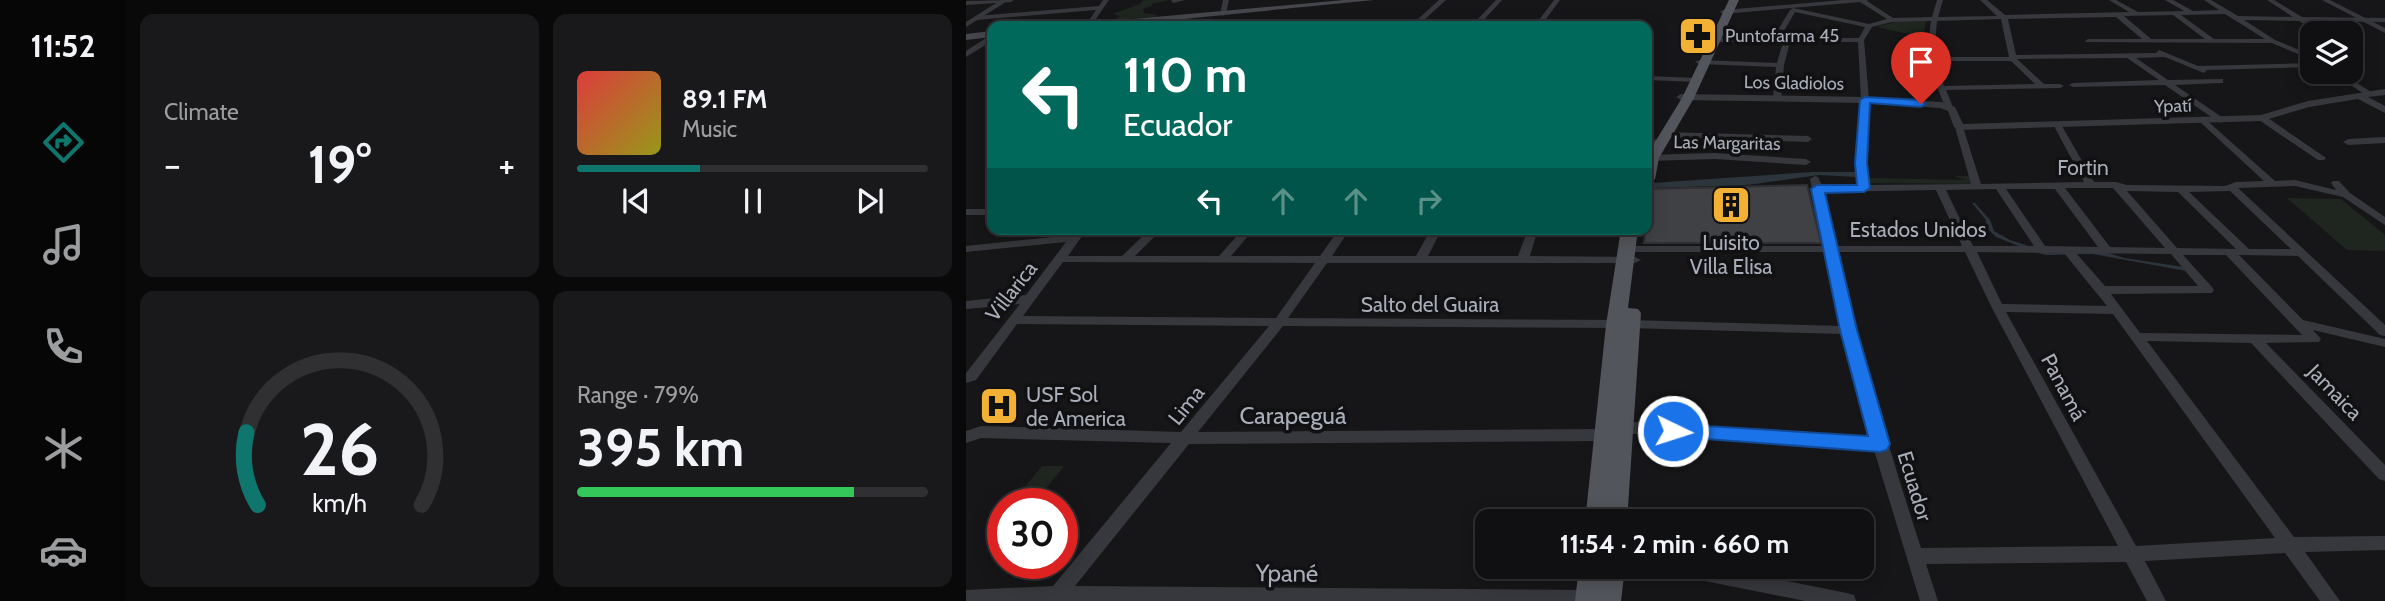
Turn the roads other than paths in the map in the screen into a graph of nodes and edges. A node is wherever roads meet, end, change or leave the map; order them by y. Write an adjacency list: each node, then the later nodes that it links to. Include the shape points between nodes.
1 (1007, 0): 21 (street); 31 (street)
2 (1106, 0): 22 (street)
3 (1182, 0): 19 (street)
4 (1226, 0): 27 (street)
5 (1370, 0): 20 (main road)
6 (1443, 0): 41 (street)
7 (1499, 0): 42 (street)
8 (1557, 0): 43 (street)
9 (1734, 0): 23 (main road)
10 (1779, 0): 24 (street)
11 (1863, 0): 24 (street); 35 (street)
12 (1940, 0): 36 (street)
13 (1983, 0): 32 (street)
14 (2112, 0): 30 (street)
15 (2168, 0): 26 (street)
16 (2207, 0): 25 (street)
17 (2270, 0): 34 (street)
18 (2325, 0): 37 (street)
19 (1173, 1)
20 (1320, 2): 27 (main road)
21 (966, 3)
22 (1101, 8): 31 (street); 39 (street)
23 (1727, 8): 24 (street); 51 (main road)
24 (1791, 9): 46 (street); 52 (street)
25 (2229, 12): 26 (street); 33 (street)
26 (2192, 13): 28 (street)
27 (1223, 14): 40 (main road)
28 (2175, 14): 30 (street); 58 (street)
29 (2118, 15): 30 (street); 32 (street); 57 (street)
30 (2136, 15)
31 (976, 18): 45 (street)
32 (2004, 18): 36 (street); 64 (street)
33 (2239, 18): 34 (street); 59 (street)
34 (2300, 19): 37 (street); 44 (street)
35 (1892, 20): 36 (street); 46 (street)
36 (1934, 20): 65 (street)
37 (2362, 20): 38 (street); 47 (street)
38 (2385, 20)
39 (1092, 21)
40 (1144, 21)
41 (1419, 21)
42 (1480, 21)
43 (1542, 21)
44 (2303, 21)
45 (966, 25)
46 (1869, 26): 54 (street)
47 (2385, 31)
48 (987, 36): 49 (main road)
49 (966, 37)
50 (987, 39): 60 (street)
51 (1713, 40): 52 (street); 66 (main road)
52 (1774, 40): 53 (street)
53 (1787, 40): 54 (street); 67 (street)
54 (1861, 40): 82 (street)
55 (2088, 41): 56 (street)
56 (2133, 41): 57 (street); 62 (street)
57 (2149, 41): 58 (street)
58 (2212, 41): 59 (street)
59 (2273, 41): 61 (street)
60 (970, 50)
61 (2299, 51)
62 (2165, 55): 63 (street); 69 (street)
63 (2129, 56): 64 (street); 72 (street)
64 (2013, 58): 65 (street); 75 (street)
65 (1930, 59): 77 (street)
66 (1702, 62): 67 (street); 71 (main road)
67 (1780, 65): 81 (street)
68 (2300, 65): 69 (street)
69 (2196, 68): 72 (street, via 2222,80)
70 (1652, 78): 71 (street)
71 (1693, 80): 80 (main road)
72 (2166, 83): 74 (street); 87 (street)
73 (2350, 84): 79 (street)
74 (2073, 85)
75 (2042, 86): 76 (street); 77 (street)
76 (2060, 86)
77 (1943, 88): 83 (street)
78 (2385, 92): 79 (street, Ypatí)
79 (2364, 95): 84 (street); 85 (street, Ypatí, via 2308,104)
80 (1685, 97): 81 (street, Los Gladiolos); 93 (main road)
81 (1777, 99): 82 (street, Los Gladiolos)
82 (1865, 100): 83 (street, Los Gladiolos); 96 (street)
83 (1949, 107): 89 (street)
84 (2385, 110)
85 (2262, 118): 87 (street, Ypatí); 94 (street)
86 (2203, 120): 87 (street, Ypatí); 88 (street, Ypatí); 99 (street)
87 (2220, 120)
88 (2058, 126): 89 (street, Ypatí); 101 (street)
89 (1959, 127): 103 (street)
90 (1808, 139): 93 (street)
91 (2385, 139): 92 (street)
92 (2348, 142)
93 (1653, 147): 95 (street, Las Margaritas)
94 (2322, 158)
95 (1806, 162)
96 (1862, 180): 98 (street, Fortin); 106 (street, Fortin)
97 (2336, 183): 108 (street)
98 (1816, 184): 124 (street, Ecuador)
99 (2273, 184): 105 (street, Fortin); 108 (street, Fortin, via 2304,184)
100 (2057, 185): 101 (street, Fortin); 104 (street, Fortin); 122 (street)
101 (2091, 185): 102 (street, Fortin)
102 (2116, 185): 107 (street, Fortin); 131 (street)
103 (1977, 186): 104 (street, Fortin); 106 (street, Fortin)
104 (1999, 187): 125 (street)
105 (2231, 187): 107 (street, Fortin); 129 (street)
106 (1940, 189): 121 (street, Panamá)
107 (2181, 189): 128 (street)
108 (2346, 195): 111 (street)
109 (966, 212): 110 (street)
110 (987, 212)
111 (2385, 222)
112 (1071, 235): 123 (street)
113 (1078, 235): 133 (street, Villarica)
114 (1151, 235): 132 (street)
115 (1244, 235): 134 (street)
116 (1341, 235): 135 (street, Lima)
117 (1434, 235): 136 (street)
118 (1531, 235): 137 (street)
119 (1630, 235): 130 (main road)
120 (1637, 235): 130 (main road)
121 (1967, 248): 124 (street, Estados Unidos); 125 (street, Estados Unidos); 141 (street, Panamá)
122 (2106, 248): 126 (street); 131 (street)
123 (966, 249)
124 (1832, 249): 130 (street, Estados Unidos); 147 (street, Ecuador)
125 (2042, 249): 126 (street)
126 (2070, 252): 131 (street); 138 (street)
127 (2230, 253): 128 (street); 131 (street); 145 (street)
128 (2247, 253): 129 (street)
129 (2302, 253): 150 (street)
130 (1631, 254): 137 (street); 146 (main road)
131 (2178, 254): 138 (street, via 2208,290)
132 (1126, 258): 133 (street); 134 (street)
133 (1060, 259): 139 (street, Villarica)
134 (1222, 259): 135 (street)
135 (1324, 259): 136 (street); 144 (street, Lima)
136 (1420, 260): 137 (street)
137 (1523, 260)
138 (2102, 290): 142 (street)
139 (1028, 299): 140 (street); 143 (street, Villarica)
140 (966, 305)
141 (1998, 308): 142 (street); 161 (street, Panamá)
142 (2116, 310): 148 (street)
143 (1012, 320): 144 (street, Salto del Guaira); 151 (street, Villarica)
144 (1279, 322): 146 (street, Salto del Guaira); 154 (street, Lima)
145 (2301, 323): 149 (street, via 2314,339); 150 (street)
146 (1623, 324): 147 (street, Salto del Guaira); 152 (main road)
147 (1849, 330): 155 (street, Ecuador)
148 (2136, 337): 149 (street); 160 (street)
149 (2255, 339): 156 (street, Jamaica)
150 (2384, 341)
151 (969, 378)
152 (1616, 432): 154 (street, Carapeguá); 155 (street, Carapeguá); 157 (main road); 158 (main road)
153 (966, 437): 154 (street, Carapeguá, via 981,432)
154 (1186, 438): 166 (street, Lima)
155 (1880, 444): 162 (street, Ecuador)
156 (2385, 475)
157 (1601, 509)
158 (1614, 509)
159 (2385, 543): 160 (street)
160 (2288, 545): 161 (street); 173 (street)
161 (2130, 554): 162 (street); 172 (street, Panamá)
162 (1914, 556): 171 (street, Ecuador)
163 (1595, 579): 169 (main road)
164 (1606, 579): 169 (main road)
165 (1736, 579): 170 (street)
166 (1054, 597): 167 (street, Ypané); 168 (street, Ypané)
167 (966, 598)
168 (1355, 600): 169 (street, Ypané)
169 (1598, 600)
170 (1847, 601)
171 (1929, 601)
172 (2157, 601)
173 (2331, 601)

